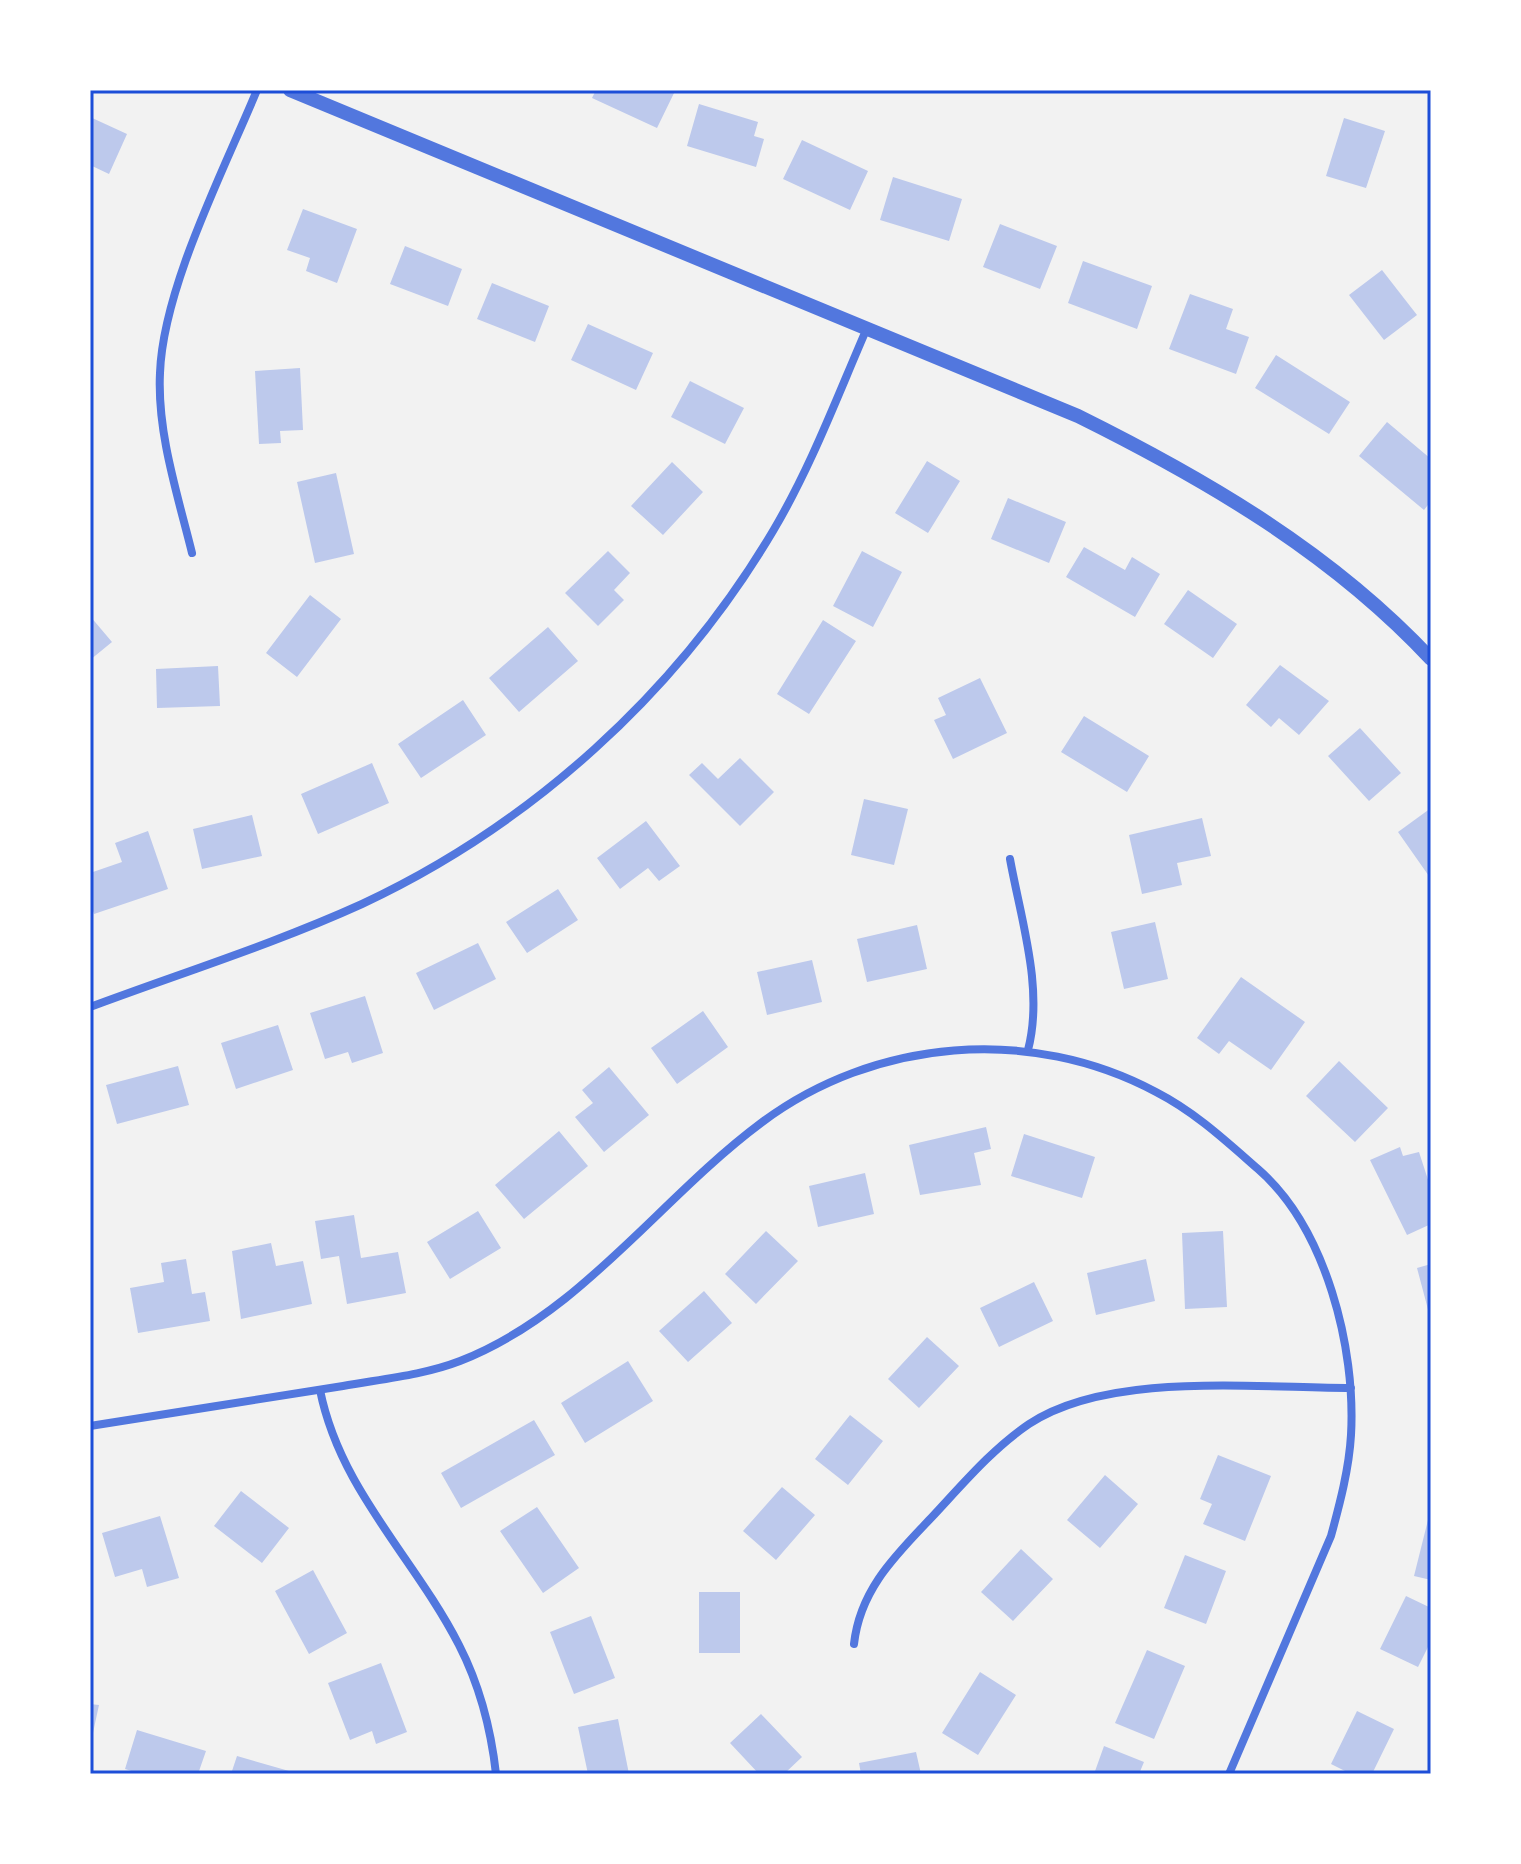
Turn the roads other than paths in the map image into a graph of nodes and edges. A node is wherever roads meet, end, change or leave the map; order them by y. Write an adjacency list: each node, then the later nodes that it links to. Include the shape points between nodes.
1 (257, 90): 4 (street, via 180,279 164,332 159,374 163,418)
2 (290, 90): 3 (street)
3 (867, 328): 5 (street, via 1078,416 1204,481 1289,537); 7 (street, via 810,462 728,599 632,713 564,776 501,824 362,903)
4 (192, 553)
5 (1431, 659)
6 (1010, 859): 8 (street, via 1035,1009)
7 (90, 1007)
8 (1028, 1050): 9 (street, via 1070,1058 1155,1091 1199,1118 1270,1180 1306,1228 1322,1264); 10 (street, via 943,1050 895,1059 831,1082 759,1124 567,1296 504,1341 458,1362)
9 (1351, 1388): 12 (street, via 1135,1388 1061,1406 993,1453 883,1570 865,1600); 14 (street, via 1351,1438 1331,1536)
10 (320, 1390): 11 (street); 13 (street, via 328,1429 343,1463 459,1644 479,1691)
11 (90, 1426)
12 (854, 1644)
13 (496, 1774)
14 (1229, 1774)

